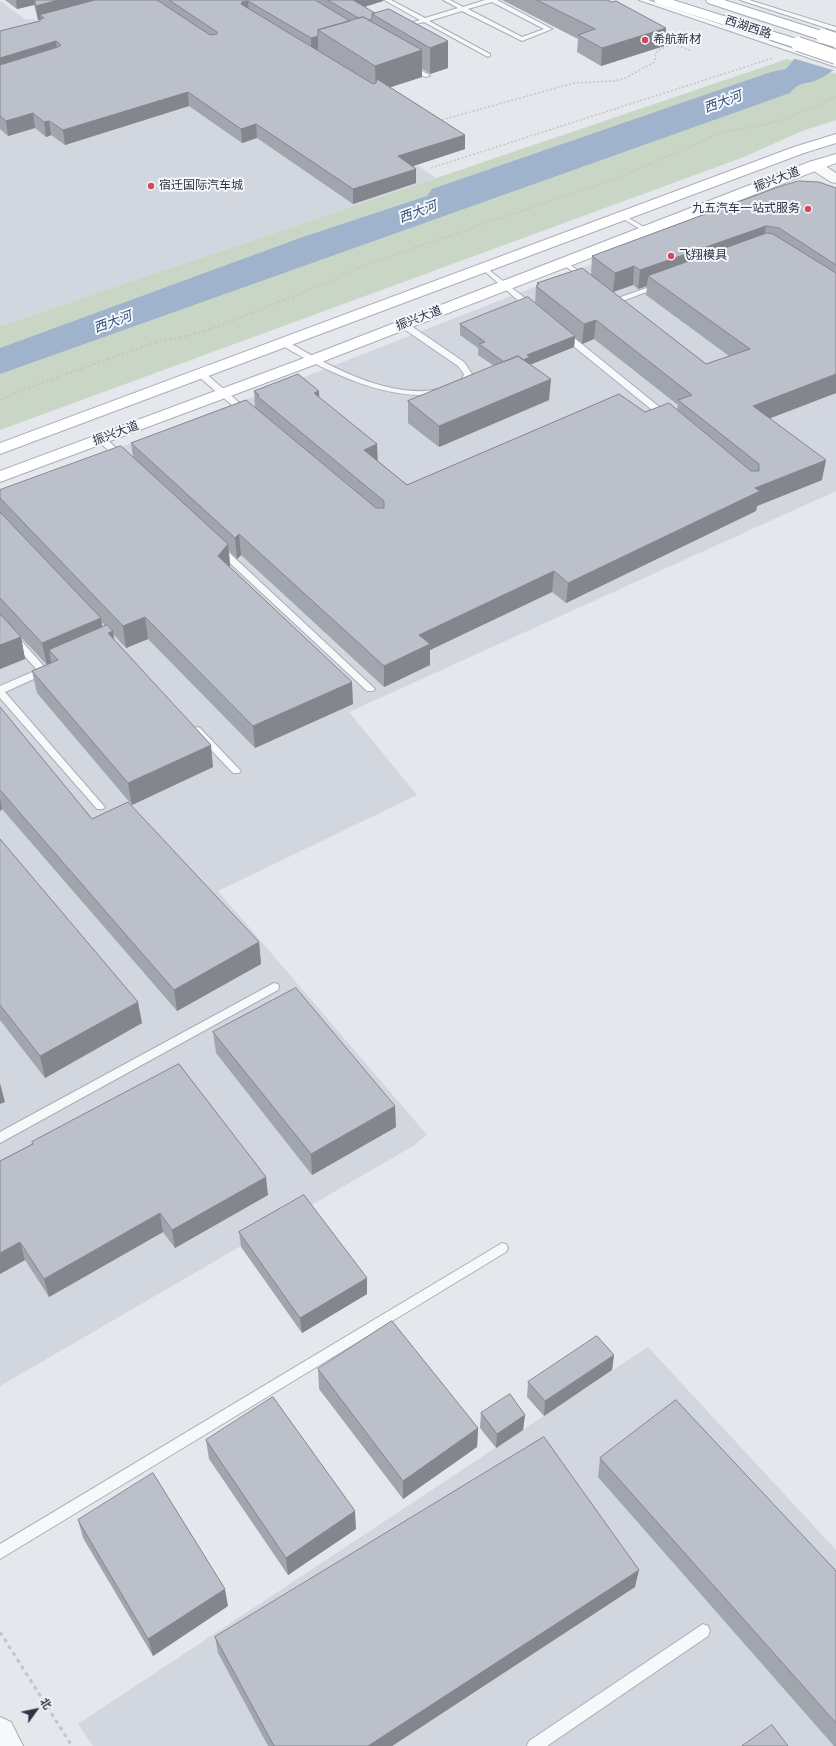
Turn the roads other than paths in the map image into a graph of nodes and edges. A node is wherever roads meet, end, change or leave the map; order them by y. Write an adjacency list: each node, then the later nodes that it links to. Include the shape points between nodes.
1 (387, 0): 9 (lane)
2 (446, 0): 8 (lane)
3 (492, 0): 8 (lane); 8 (lane, via 549,29 522,39)
4 (642, 0): 13 (lane)
5 (660, 0): 13 (main road, 西湖西路)
6 (712, 0): 12 (main road, 西湖西路, bridge)
7 (742, 0): 10 (lane)
8 (463, 9): 9 (lane)
9 (426, 20): 11 (lane); 14 (lane)
10 (836, 29)
11 (395, 30)
12 (836, 40)
13 (794, 49): 15 (main road, 西湖西路, bridge); 17 (lane)
14 (488, 55)
15 (836, 57)
16 (402, 61): 18 (lane)
17 (836, 65)
18 (427, 76)
19 (836, 138): 23 (main road, 振兴大道)
20 (836, 158): 21 (main road, 振兴大道)
21 (814, 165): 22 (street); 24 (main road, 振兴大道)
22 (836, 179)
23 (622, 216): 24 (lane); 26 (main road, 振兴大道)
24 (647, 231): 25 (main road, 振兴大道)
25 (564, 263): 27 (lane); 29 (main road, 振兴大道)
26 (484, 268): 29 (lane); 34 (main road, 振兴大道)
27 (591, 282)
28 (668, 282): 30 (lane, via 620,303)
29 (505, 286): 31 (lane); 32 (main road, 振兴大道)
30 (604, 291)
31 (536, 311)
32 (404, 325): 35 (main road, 振兴大道); 35 (lane, via 461,364 468,374 464,383 441,391 404,391 361,381)
33 (561, 331): 39 (lane)
34 (284, 343): 35 (lane); 36 (main road, 振兴大道)
35 (313, 360): 37 (main road, 振兴大道)
36 (201, 374): 37 (lane); 41 (main road, 振兴大道)
37 (224, 394): 38 (lane); 40 (main road, 振兴大道)
38 (252, 418)
39 (672, 422)
40 (101, 439): 42 (lane); 43 (main road, 振兴大道)
41 (0, 449)
42 (129, 465)
43 (0, 476)
44 (215, 545): 46 (lane)
45 (0, 622): 47 (lane, via 46,670)
46 (370, 689)
47 (0, 691): 50 (lane)
48 (193, 726): 49 (lane)
49 (236, 771)
50 (100, 807)
51 (274, 987): 52 (lane)
52 (0, 1138)
53 (502, 1248): 54 (lane)
54 (0, 1552)
55 (703, 1631): 58 (lane)
56 (0, 1733): 57 (street)
57 (7, 1746)
58 (534, 1746)

